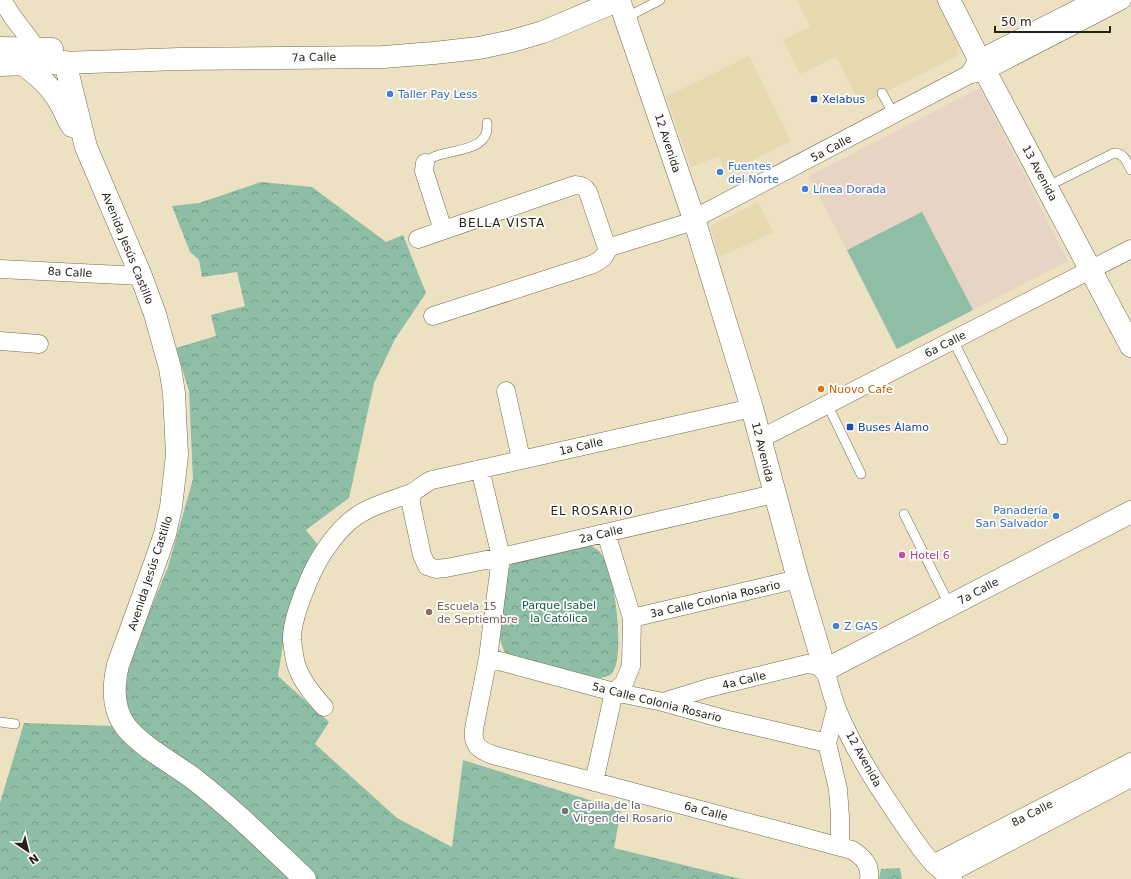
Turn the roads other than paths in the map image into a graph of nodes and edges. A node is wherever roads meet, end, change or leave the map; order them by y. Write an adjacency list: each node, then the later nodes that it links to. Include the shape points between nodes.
1 (2, 0): 10 (street, Avenida Jesús Castillo)
2 (587, 0): 10 (street, 7a Calle, via 554,13 483,34 416,42 215,44)
3 (660, 0): 8 (lane)
4 (949, 0): 12 (street, 13 Avenida)
5 (967, 0): 12 (street, 13 Avenida)
6 (1095, 0): 12 (street, 5a Calle)
7 (1122, 0): 12 (street, 5a Calle)
8 (622, 8): 11 (street, 7a Calle, via 512,41 434,53 382,57); 21 (street, 12 Avenida)
9 (0, 48): 10 (street, 7a Calle)
10 (30, 57): 11 (street, 7a Calle); 13 (street, 7a Calle); 17 (street, Avenida Jesús Castillo)
11 (65, 62): 17 (street, Avenida Jesús Castillo)
12 (985, 64): 15 (street, 5a Calle); 20 (street, 13 Avenida); 28 (street, 13 Avenida)
13 (0, 65)
14 (882, 93): 15 (lane)
15 (894, 115): 21 (street, 5a Calle)
16 (487, 123): 18 (lane, via 486,135 475,145 431,157)
17 (86, 147): 29 (street, Avenida Jesús Castillo)
18 (425, 163): 22 (street, via 424,171)
19 (1131, 170): 20 (lane, via 1122,155 1114,153)
20 (1058, 180): 28 (street, 13 Avenida)
21 (694, 219): 24 (street, 5a Calle, via 676,228); 38 (street, 12 Avenida)
22 (443, 230): 23 (street); 24 (street, via 580,185 588,192)
23 (418, 239)
24 (607, 248): 30 (street, via 603,258 591,265)
25 (1131, 249): 28 (street, 6a Calle)
26 (1131, 258): 28 (street, 6a Calle)
27 (0, 269): 29 (street, 8a Calle)
28 (1099, 270): 31 (street, 13 Avenida); 34 (street, 6a Calle); 35 (street, 13 Avenida)
29 (141, 276): 69 (street, Avenida Jesús Castillo, via 170,368 177,455 165,534 118,665 114,698 126,727 139,740 194,778)
30 (433, 316)
31 (1131, 318)
32 (0, 341): 33 (street)
33 (39, 344)
34 (955, 344): 36 (street, 6a Calle); 40 (lane)
35 (1131, 346)
36 (881, 382): 39 (street, 6a Calle); 41 (street, 6a Calle)
37 (506, 391): 42 (street)
38 (752, 408): 41 (street, 12 Avenida); 42 (street, 1a Calle)
39 (832, 414): 41 (street, 6a Calle); 44 (lane)
40 (1003, 440)
41 (761, 444): 46 (street, 12 Avenida)
42 (521, 459): 43 (street, 1a Calle)
43 (480, 469): 45 (street, 1a Calle, via 432,480); 50 (street)
44 (861, 474)
45 (413, 492): 50 (street, 2a Calle, via 411,504 422,555 428,566 436,569 446,568); 58 (street, 1a Calle, via 370,508 345,526 323,553 307,586 296,614 292,639 296,666 308,689)
46 (774, 494): 49 (street, 2a Calle); 51 (street, 12 Avenida)
47 (1131, 512): 52 (street, 7a Calle)
48 (904, 514): 52 (lane)
49 (606, 533): 50 (street, 2a Calle); 53 (street)
50 (501, 557): 54 (street)
51 (798, 579): 53 (street, 3a Calle Colonia Rosario); 55 (street, 12 Avenida)
52 (950, 606): 55 (street, 7a Calle)
53 (632, 618): 56 (street, via 631,666 624,683)
54 (488, 658): 56 (street, 5a Calle Colonia Rosario); 65 (street, 6a Calle, via 474,729 475,742 482,750 493,755)
55 (825, 670): 57 (street, 4a Calle, via 807,664 708,688); 59 (street, 12 Avenida)
56 (614, 692): 57 (street, 5a Calle Colonia Rosario); 65 (street)
57 (663, 702): 62 (street, 5a Calle Colonia Rosario)
58 (324, 707)
59 (836, 708): 62 (street); 68 (street, 12 Avenida, via 864,764 895,812 924,854)
60 (0, 722): 61 (lane)
61 (15, 724)
62 (827, 743): 66 (street, via 838,789)
63 (1131, 762): 68 (street, 8a Calle)
64 (1131, 778): 68 (street, 8a Calle)
65 (594, 782): 66 (street, 6a Calle)
66 (840, 846): 67 (street, 6a Calle, via 852,850 864,859)
67 (868, 871)
68 (944, 873)
69 (305, 879)

